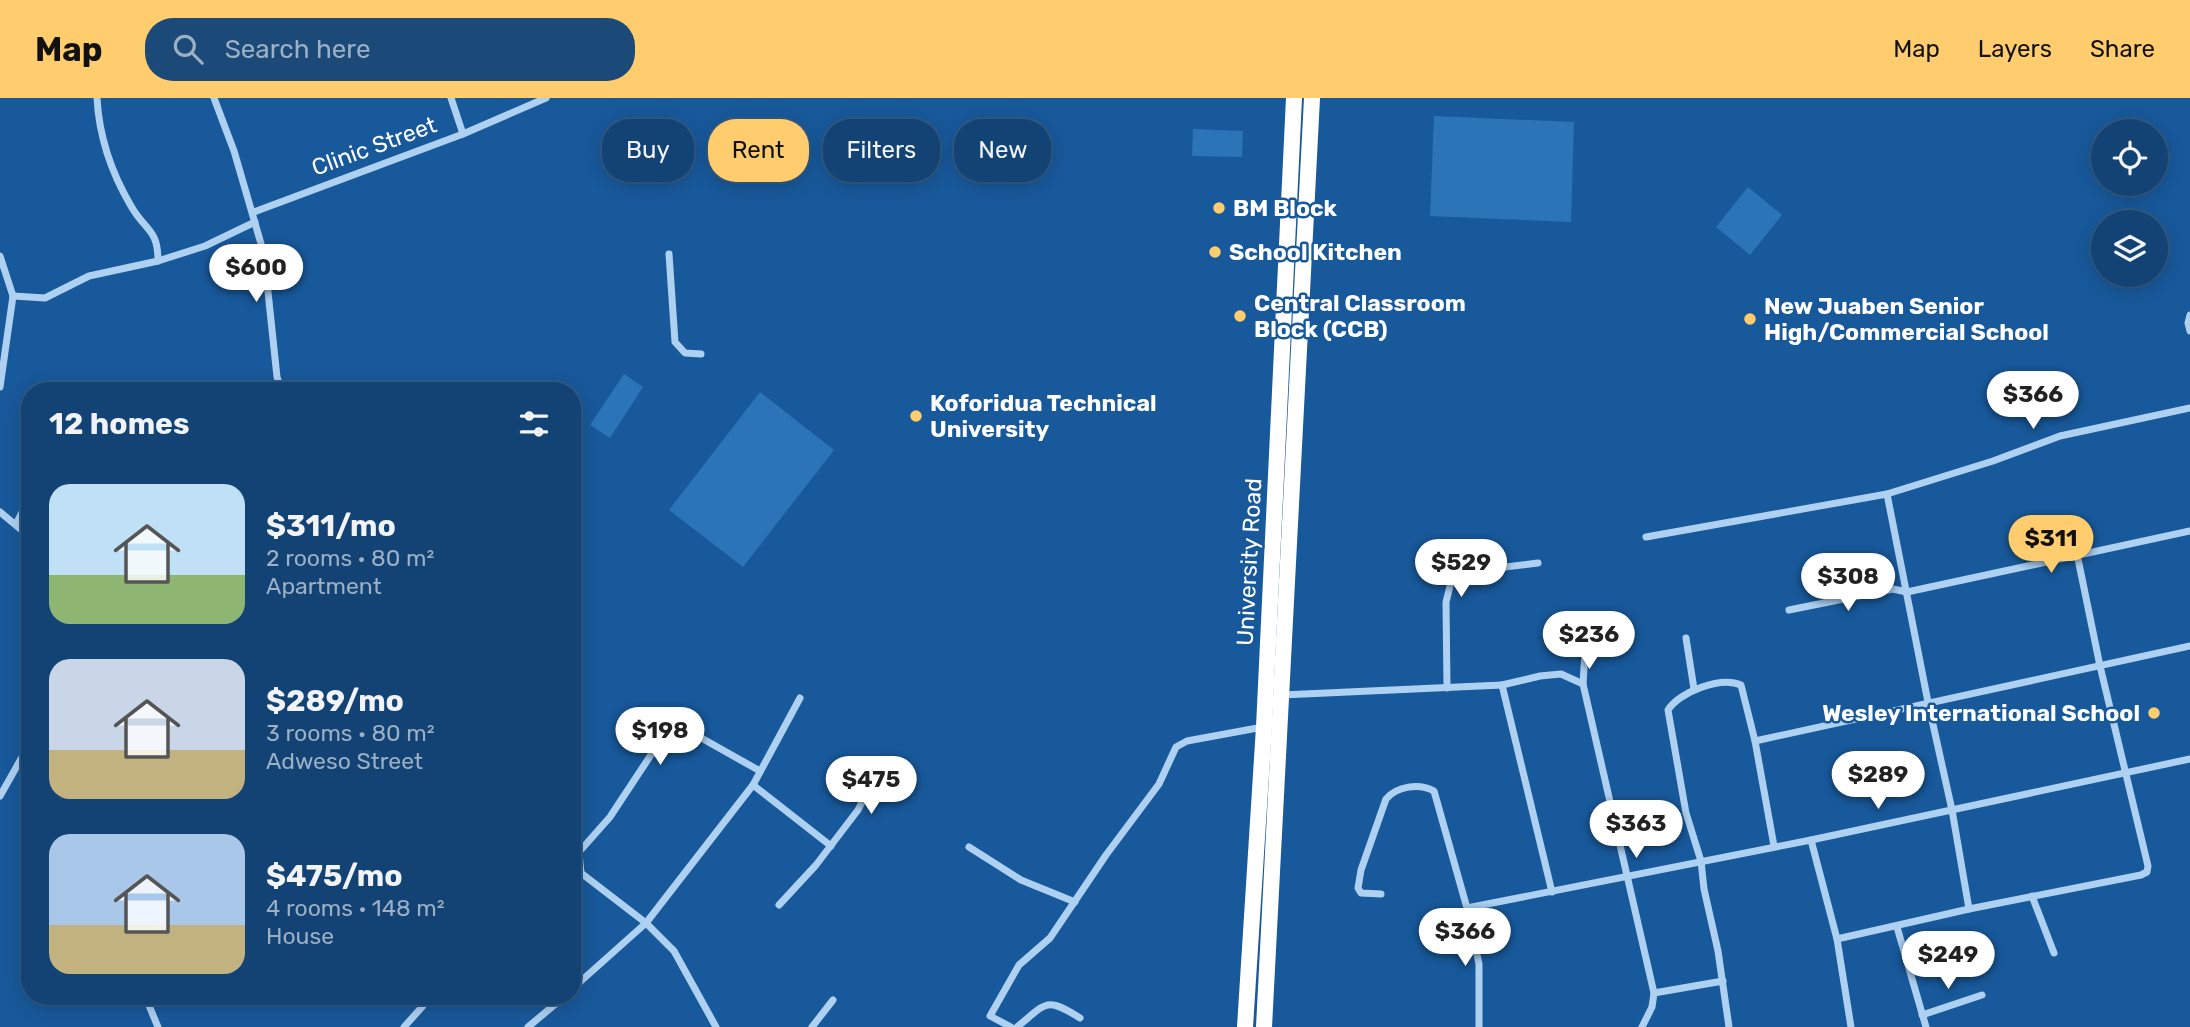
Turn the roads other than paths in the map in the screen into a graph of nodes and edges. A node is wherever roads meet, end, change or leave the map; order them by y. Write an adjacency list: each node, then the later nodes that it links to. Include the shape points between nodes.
1 (97, 98): 12 (street, via 106,152 131,207 158,242)
2 (214, 98): 8 (street)
3 (451, 98): 7 (street)
4 (546, 98): 7 (street, Clinic Street)
5 (1294, 98): 44 (highway, University Road)
6 (1312, 98): 41 (highway, University Road)
7 (463, 134): 8 (street, Clinic Street)
8 (254, 212): 9 (street)
9 (255, 222): 12 (street, via 205,246); 17 (street, via 270,291)
10 (669, 254): 16 (street, via 675,342 685,353)
11 (0, 256): 13 (street)
12 (158, 261): 13 (street, via 89,276 45,298)
13 (13, 296): 18 (street)
14 (2190, 315): 15 (street)
15 (2190, 331)
16 (701, 354)
17 (277, 377): 19 (street); 20 (street)
18 (1, 382)
19 (276, 382)
20 (279, 382)
21 (2190, 408): 22 (street, via 2060,436)
22 (1887, 494): 28 (street); 31 (street)
23 (0, 512): 25 (street)
24 (21, 514): 25 (street)
25 (16, 524): 26 (street)
26 (21, 529)
27 (2190, 531): 29 (street)
28 (1646, 537)
29 (2077, 554): 31 (street); 36 (street)
30 (1538, 563): 39 (street, via 1464,572 1452,578 1446,602)
31 (1907, 592): 32 (street, via 1893,589); 43 (street)
32 (1789, 610)
33 (1595, 620): 37 (street, via 1587,636)
34 (1686, 638): 40 (street)
35 (2190, 646): 36 (street)
36 (2100, 666): 43 (street); 50 (street)
37 (1583, 684): 38 (street, via 1561,674); 61 (street)
38 (1502, 685): 39 (street); 62 (street)
39 (1447, 688): 41 (street)
40 (1694, 689): 45 (street, via 1732,681 1741,685); 59 (street, via 1668,710 1686,813)
41 (1280, 696): 91 (highway, University Road)
42 (800, 698): 49 (street)
43 (1928, 702): 45 (street); 53 (street)
44 (1264, 727): 65 (street, via 1176,747 1159,784); 90 (highway, University Road)
45 (1755, 741): 56 (street)
46 (21, 759): 52 (street)
47 (2190, 759): 50 (street)
48 (870, 767): 55 (street, via 864,798)
49 (760, 771): 51 (street); 58 (street, via 673,725 610,817)
50 (2126, 774): 53 (street); 64 (street, via 2147,872)
51 (753, 785): 55 (street); 69 (street)
52 (0, 796)
53 (1952, 810): 54 (street); 68 (street)
54 (1811, 840): 56 (street); 71 (street)
55 (831, 846): 66 (street)
56 (1774, 846): 59 (street)
57 (969, 847): 65 (street, via 1021,880)
58 (581, 850)
59 (1702, 861): 61 (street); 74 (street)
60 (581, 873): 69 (street)
61 (1626, 876): 62 (street); 75 (street)
62 (1552, 892): 67 (street)
63 (1381, 894): 67 (street, via 1358,888 1386,799 1413,786 1422,787 1434,791)
64 (2032, 896): 68 (street); 72 (street)
65 (1076, 902): 88 (street, via 1051,938 1019,965 990,1013 991,1018)
66 (779, 905)
67 (1467, 908): 92 (street, via 1479,964)
68 (1969, 909): 70 (street)
69 (646, 923): 73 (street); 86 (street, via 674,951)
70 (1897, 927): 71 (street); 81 (street)
71 (1837, 939): 95 (street)
72 (2054, 953)
73 (581, 981)
74 (1723, 981): 75 (street); 94 (street)
75 (1654, 993): 93 (street)
76 (1982, 995): 81 (street)
77 (833, 1000): 87 (street)
78 (149, 1005): 83 (street)
79 (423, 1005): 84 (street)
80 (554, 1005): 85 (street)
81 (1922, 1014): 96 (street)
82 (1080, 1018): 89 (street, via 1057,1003 1049,1004)
83 (158, 1027)
84 (404, 1027)
85 (528, 1027)
86 (716, 1027)
87 (812, 1027)
88 (1011, 1027)
89 (1017, 1027)
90 (1245, 1027)
91 (1264, 1027)
92 (1479, 1027)
93 (1642, 1027)
94 (1729, 1027)
95 (1851, 1027)
96 (1926, 1027)

